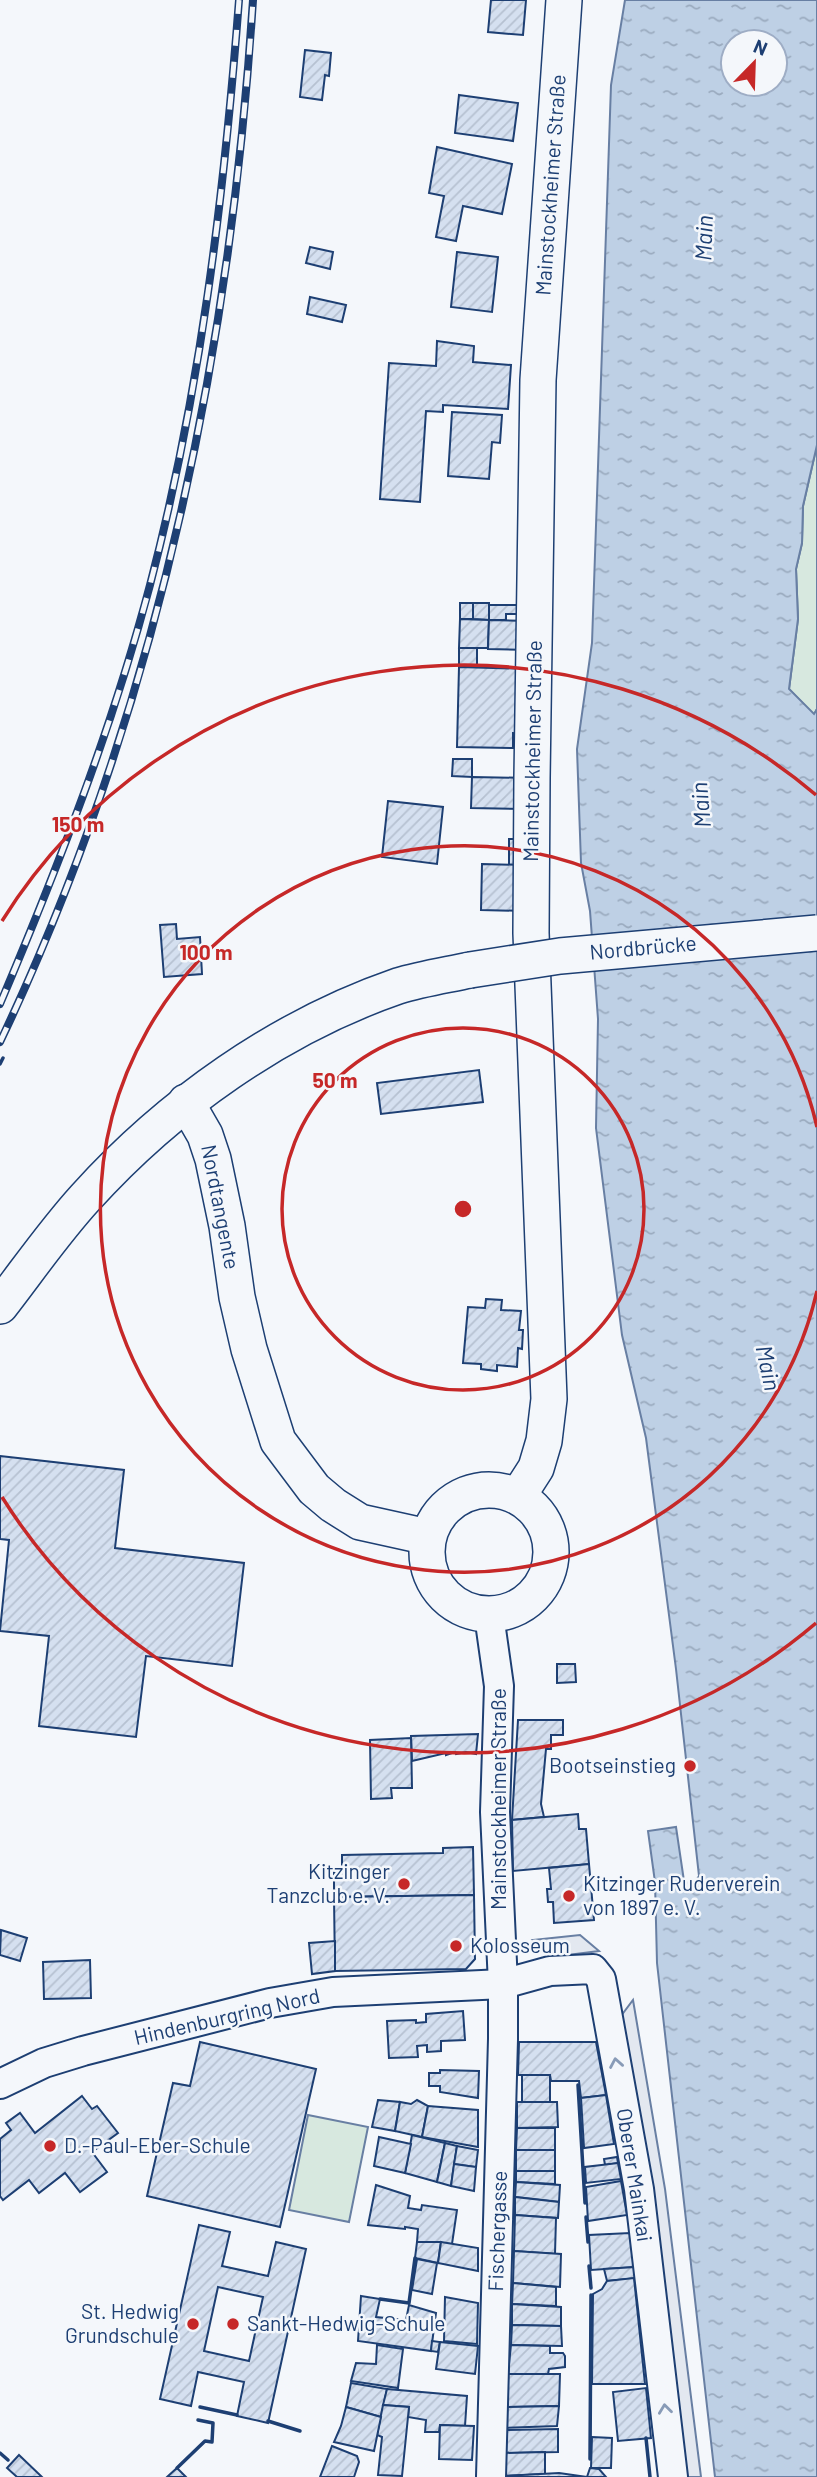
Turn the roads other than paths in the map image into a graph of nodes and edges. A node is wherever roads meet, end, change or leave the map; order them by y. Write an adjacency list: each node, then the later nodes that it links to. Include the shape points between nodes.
1 (564, 0): 5 (main road, Mainstockheimer Straße, via 538,380 532,778 531,933 550,1399 536,1468)
2 (817, 933): 3 (main road, Nordbrücke, bridge, via 571,954 399,986 272,1045)
3 (186, 1102): 4 (main road, via 85,1198); 6 (main road, Nordtangente, via 213,1159 237,1297 278,1441 314,1489 351,1517)
4 (0, 1306)
5 (518, 1496): 6 (main road, via 487,1489 461,1496 440,1512); 7 (main road, via 530,1504 547,1529 549,1570 544,1583 524,1604)
6 (428, 1537): 7 (main road, via 433,1581 447,1599)
7 (489, 1615): 8 (street, Mainstockheimer Straße, via 499,1686 495,1812)
8 (503, 1984): 9 (street, Hindenburgring Nord, via 333,1992 270,2003 83,2051); 10 (street, Fischergasse); 11 (street, Oberer Mainkai, one-way to 8, via 639,2189 598,1973 587,1968 550,1971)
9 (0, 2084)
10 (491, 2477)
11 (673, 2477)

